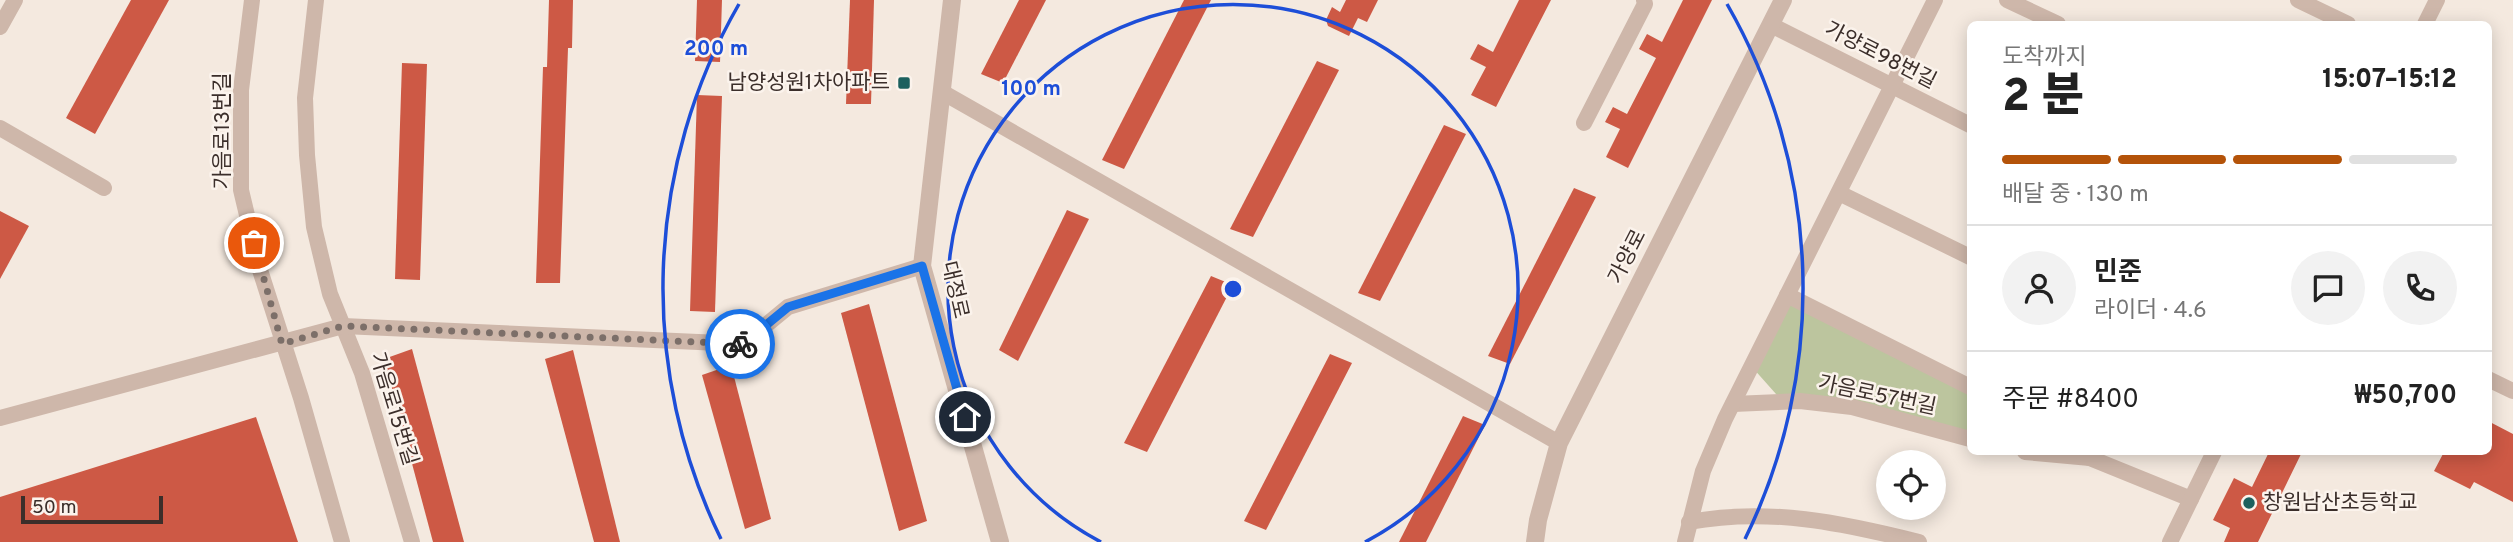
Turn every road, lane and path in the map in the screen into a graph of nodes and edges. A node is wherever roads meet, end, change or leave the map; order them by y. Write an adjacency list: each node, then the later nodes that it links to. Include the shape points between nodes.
1 (15, 0): 15 (street)
2 (252, 0): 27 (street, 가음로13번길, via 241,90 241,190)
3 (316, 0): 26 (street, 가음로15번길, via 305,98 307,155 314,227)
4 (952, 0): 17 (street, 대정로)
5 (1644, 0): 18 (street)
6 (1783, 0): 14 (street, 가양로)
7 (1935, 0): 16 (street)
8 (2007, 0): 11 (street)
9 (2298, 0): 12 (street)
10 (2437, 0): 13 (street)
11 (2052, 21)
12 (2342, 21)
13 (2426, 21)
14 (1770, 25): 16 (street, 가양로98번길); 34 (street, 가양로)
15 (0, 27)
16 (1892, 86): 19 (street, 가양로98번길); 22 (street)
17 (942, 92): 24 (street, 대정로); 34 (street)
18 (1584, 123)
19 (1967, 124)
20 (0, 128): 21 (street)
21 (104, 188)
22 (1839, 193): 23 (street); 25 (street)
23 (1967, 256)
24 (922, 266): 26 (street, via 788,307 743,344); 41 (street, 대정로)
25 (1787, 295): 29 (street, 가음로57번길); 31 (street)
26 (343, 326): 27 (street); 40 (street, 가음로15번길, via 362,373)
27 (282, 344): 32 (street); 39 (street, 가음로13번길)
28 (2492, 381): 30 (street)
29 (1967, 385)
30 (2513, 391)
31 (1733, 404): 33 (street, 가음로57번길, via 1800,401 1852,407); 38 (street, via 1703,471)
32 (0, 418)
33 (1967, 438)
34 (1559, 443): 42 (street, 가양로)
35 (2085, 455): 37 (street)
36 (2213, 455): 37 (street)
37 (2191, 499): 45 (street)
38 (1689, 522): 43 (street); 44 (street, via 1777,516 1852,525)
39 (342, 542)
40 (412, 542)
41 (1000, 542)
42 (1535, 542)
43 (1685, 542)
44 (1919, 542)
45 (2170, 542)

